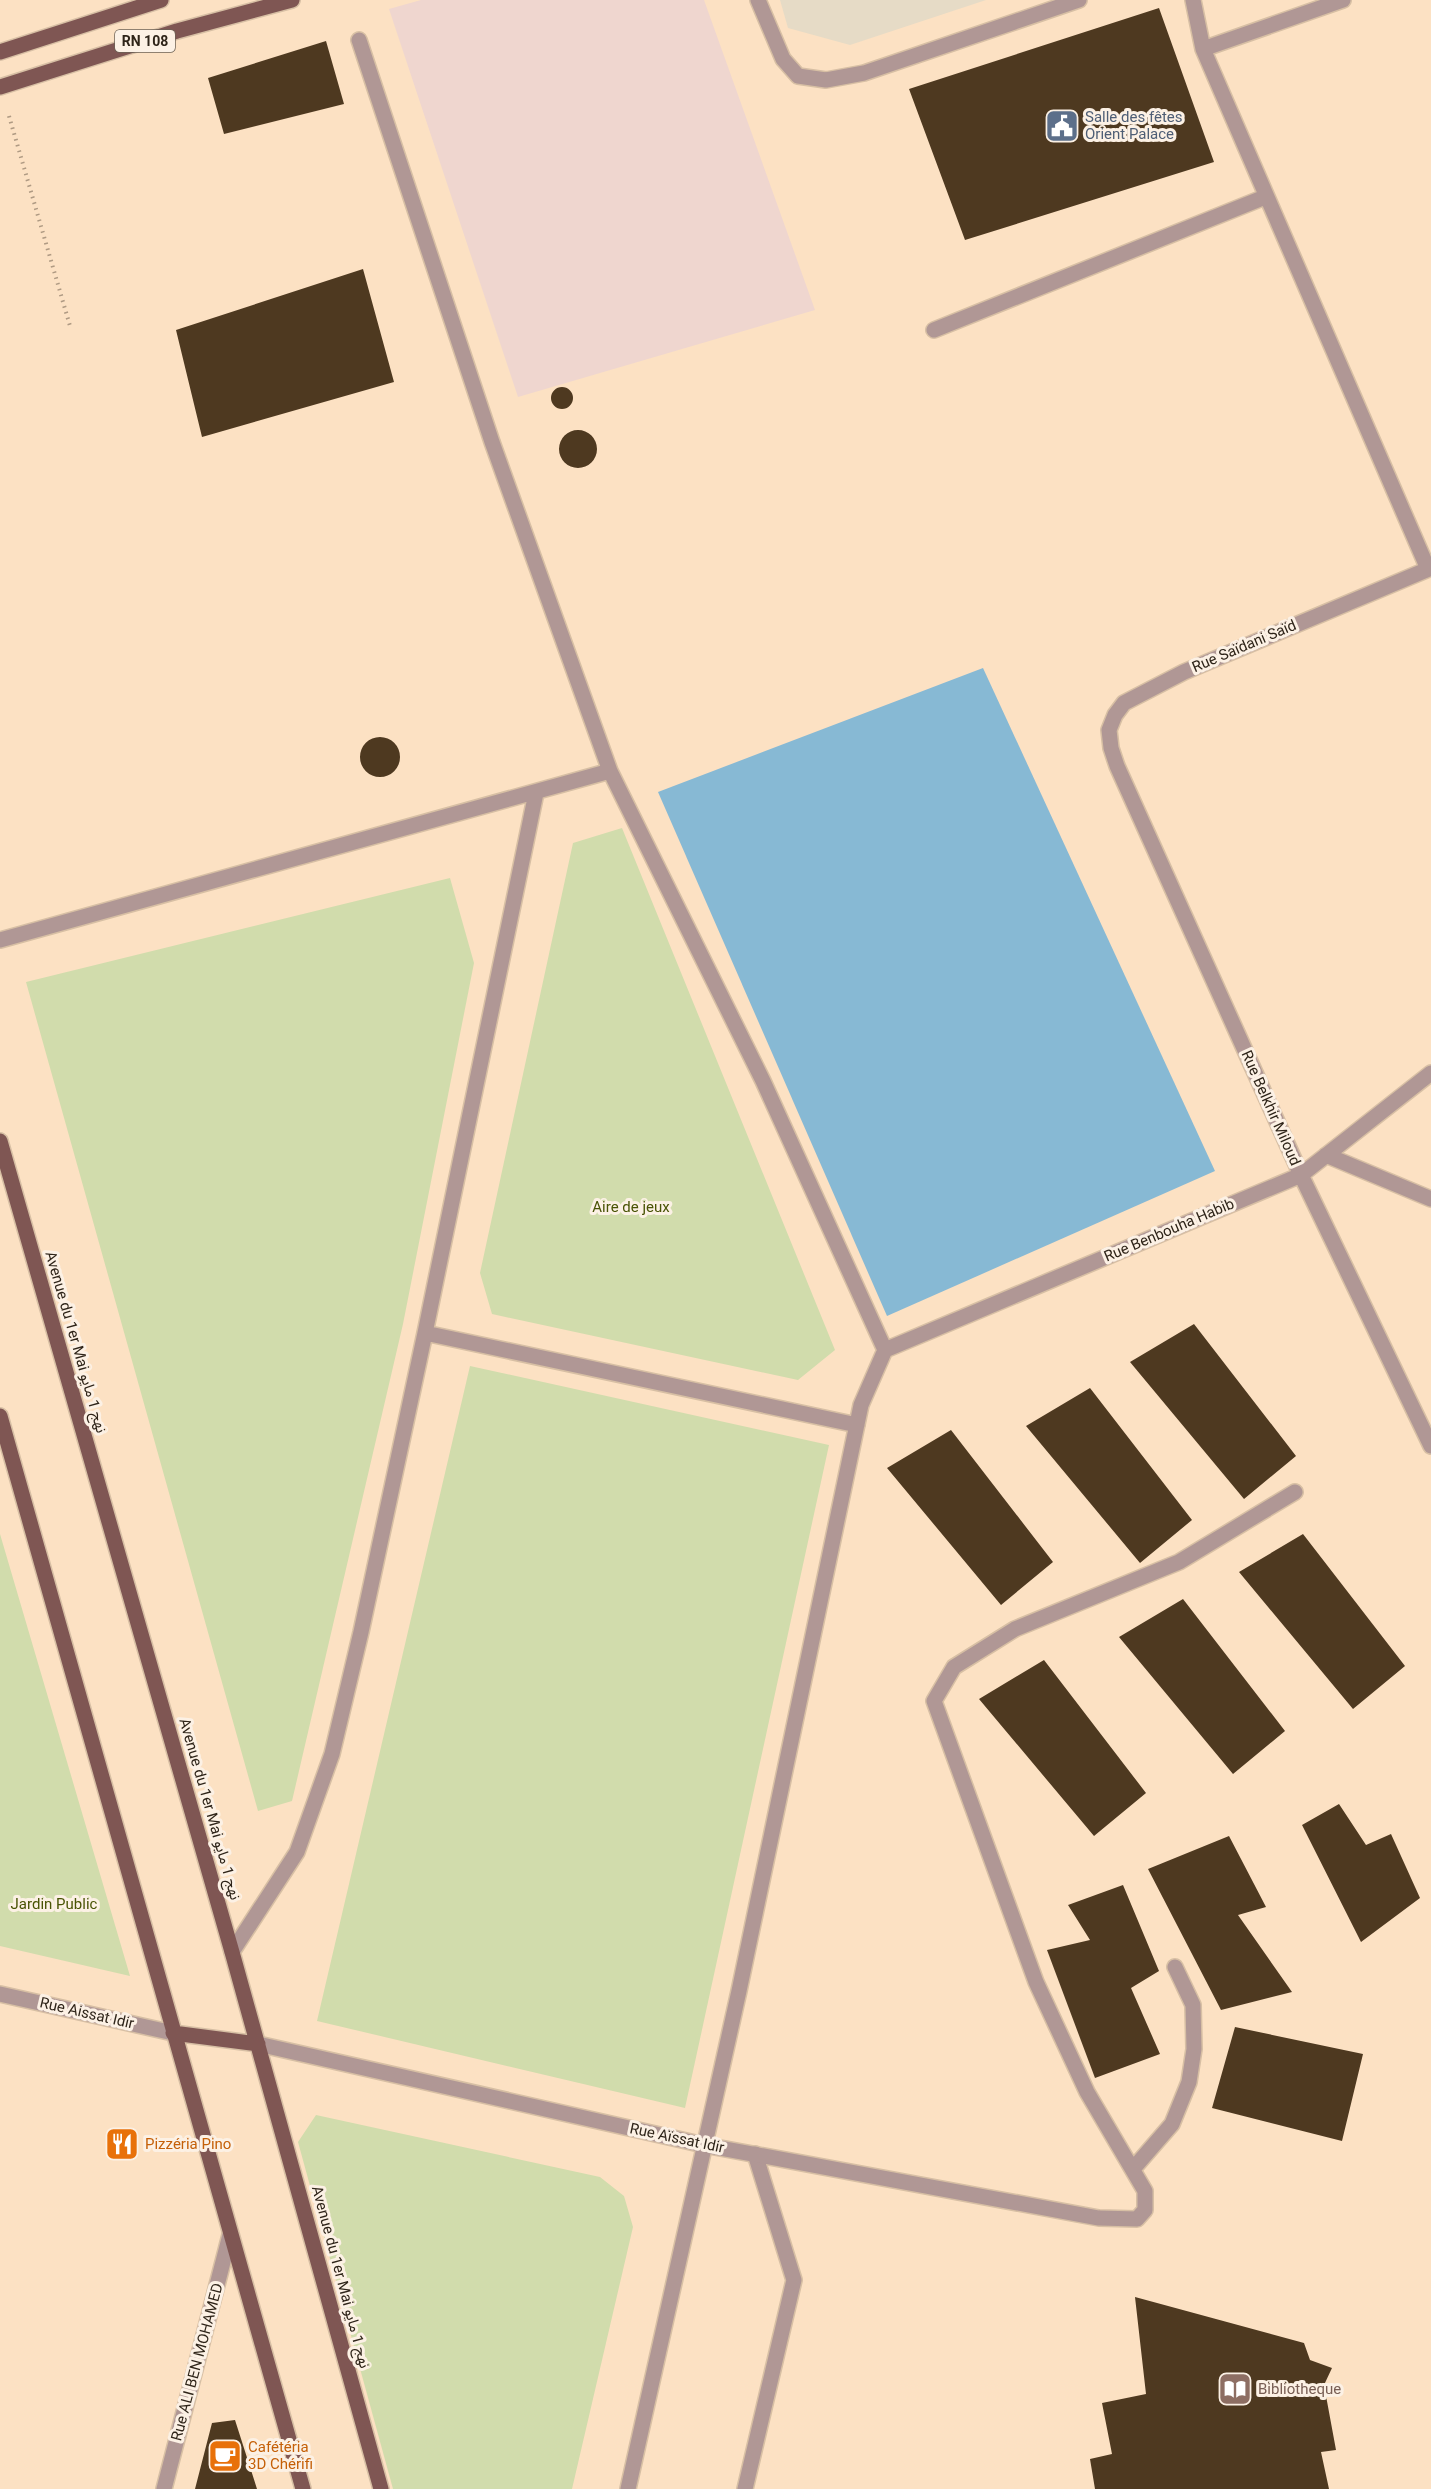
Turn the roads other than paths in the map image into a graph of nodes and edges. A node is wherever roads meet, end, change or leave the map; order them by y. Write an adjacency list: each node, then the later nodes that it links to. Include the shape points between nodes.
1 (161, 0): 9 (main road, RN 108)
2 (292, 0): 10 (main road, RN 108, via 177,31)
3 (758, 0): 4 (street, via 783,59 798,76 826,80 864,73)
4 (1078, 0)
5 (1192, 0): 8 (street)
6 (1343, 0): 8 (street)
7 (359, 40): 15 (street, via 492,442)
8 (1203, 49): 11 (street)
9 (0, 52)
10 (0, 87)
11 (1265, 196): 12 (street); 13 (street)
12 (934, 330)
13 (1429, 568): 14 (street, Rue Saïdani Saïd, via 1184,672 1124,703 1108,730)
14 (1117, 766): 21 (street, Rue Belkhir Miloud)
15 (610, 771): 16 (street); 24 (street, via 763,1081)
16 (536, 793): 17 (street); 23 (street)
17 (0, 940)
18 (1431, 1073): 20 (street, Rue Benbouha Habib)
19 (0, 1141): 29 (main road, Avenue du 1er Mai نهج 1 مايو)
20 (1326, 1155): 21 (street, Rue Benbouha Habib); 22 (street)
21 (1301, 1175): 24 (street, Rue Benbouha Habib); 27 (street, Rue Belkhir Miloud)
22 (1431, 1199)
23 (425, 1333): 26 (street); 29 (street, via 332,1754 297,1852)
24 (885, 1350): 26 (street, via 861,1405)
25 (0, 1416): 32 (main road)
26 (858, 1425): 34 (street, via 740,1992)
27 (1431, 1446)
28 (1295, 1492): 36 (street, via 1179,1562 1015,1629 954,1667 934,1701 1036,1982 1087,2092)
29 (232, 1952): 33 (main road, Avenue du 1er Mai نهج 1 مايو)
30 (1175, 1967): 36 (street, via 1193,2005 1194,2049 1189,2082 1172,2124)
31 (0, 1994): 32 (street, Rue Aissat Idir)
32 (173, 2033): 33 (main road); 37 (main road)
33 (258, 2044): 34 (street, Rue Aïssat Idir); 40 (main road, Avenue du 1er Mai نهج 1 مايو)
34 (704, 2145): 35 (street, Rue Aïssat Idir); 41 (street)
35 (755, 2154): 36 (street, Rue Aïssat Idir, via 1099,2217 1137,2219 1145,2210 1145,2191); 42 (street, via 794,2280)
36 (1133, 2169)
37 (230, 2235): 38 (street, Rue ALI BEN MOHAMED); 39 (main road)
38 (165, 2489)
39 (303, 2489)
40 (381, 2489)
41 (628, 2489)
42 (744, 2489)

